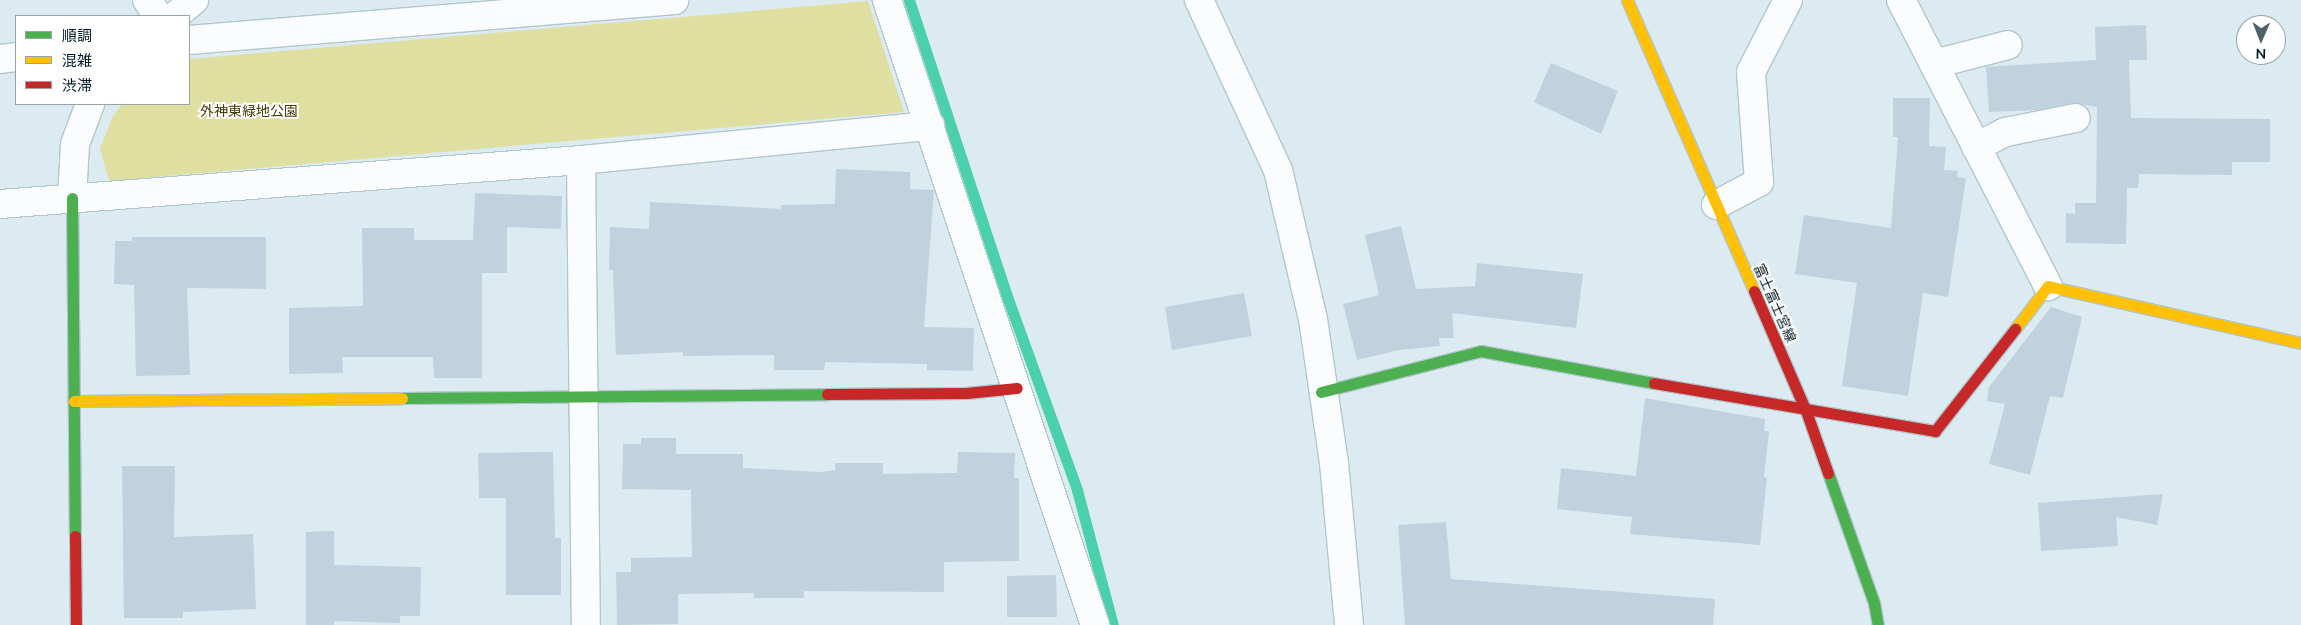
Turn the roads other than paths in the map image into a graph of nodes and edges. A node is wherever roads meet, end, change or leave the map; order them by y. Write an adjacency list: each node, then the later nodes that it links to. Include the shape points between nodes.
1 (147, 0): 9 (street)
2 (194, 0): 10 (street)
3 (888, 0): 18 (street)
4 (1199, 0): 27 (street, via 1278,170 1312,319)
5 (1627, 0): 23 (street, 富士富士宮線)
6 (1788, 0): 23 (street, via 1751,72 1758,182)
7 (1902, 0): 15 (street)
8 (661, 1): 11 (street)
9 (157, 15)
10 (176, 15)
11 (190, 40)
12 (2008, 46): 15 (street)
13 (15, 57): 14 (street)
14 (0, 59)
15 (1934, 64): 19 (street)
16 (90, 105): 21 (street, via 75,144)
17 (2076, 118): 19 (street, via 2006,132)
18 (930, 126): 20 (street); 26 (street)
19 (1976, 147): 24 (street)
20 (581, 160): 21 (street); 28 (street)
21 (72, 198): 22 (street); 29 (street)
22 (0, 204)
23 (1716, 205): 30 (street, 富士富士宮線)
24 (2048, 286): 25 (street); 30 (street, via 1935,431)
25 (2301, 343)
26 (1017, 388): 28 (street, via 966,393); 33 (street)
27 (1321, 392): 30 (street, via 1481,350); 34 (street, via 1334,463)
28 (583, 396): 29 (street); 32 (street)
29 (74, 401): 31 (street)
30 (1806, 411): 35 (street, 富士富士宮線, via 1874,603)
31 (76, 625)
32 (586, 625)
33 (1095, 625)
34 (1348, 625)
35 (1878, 625)

